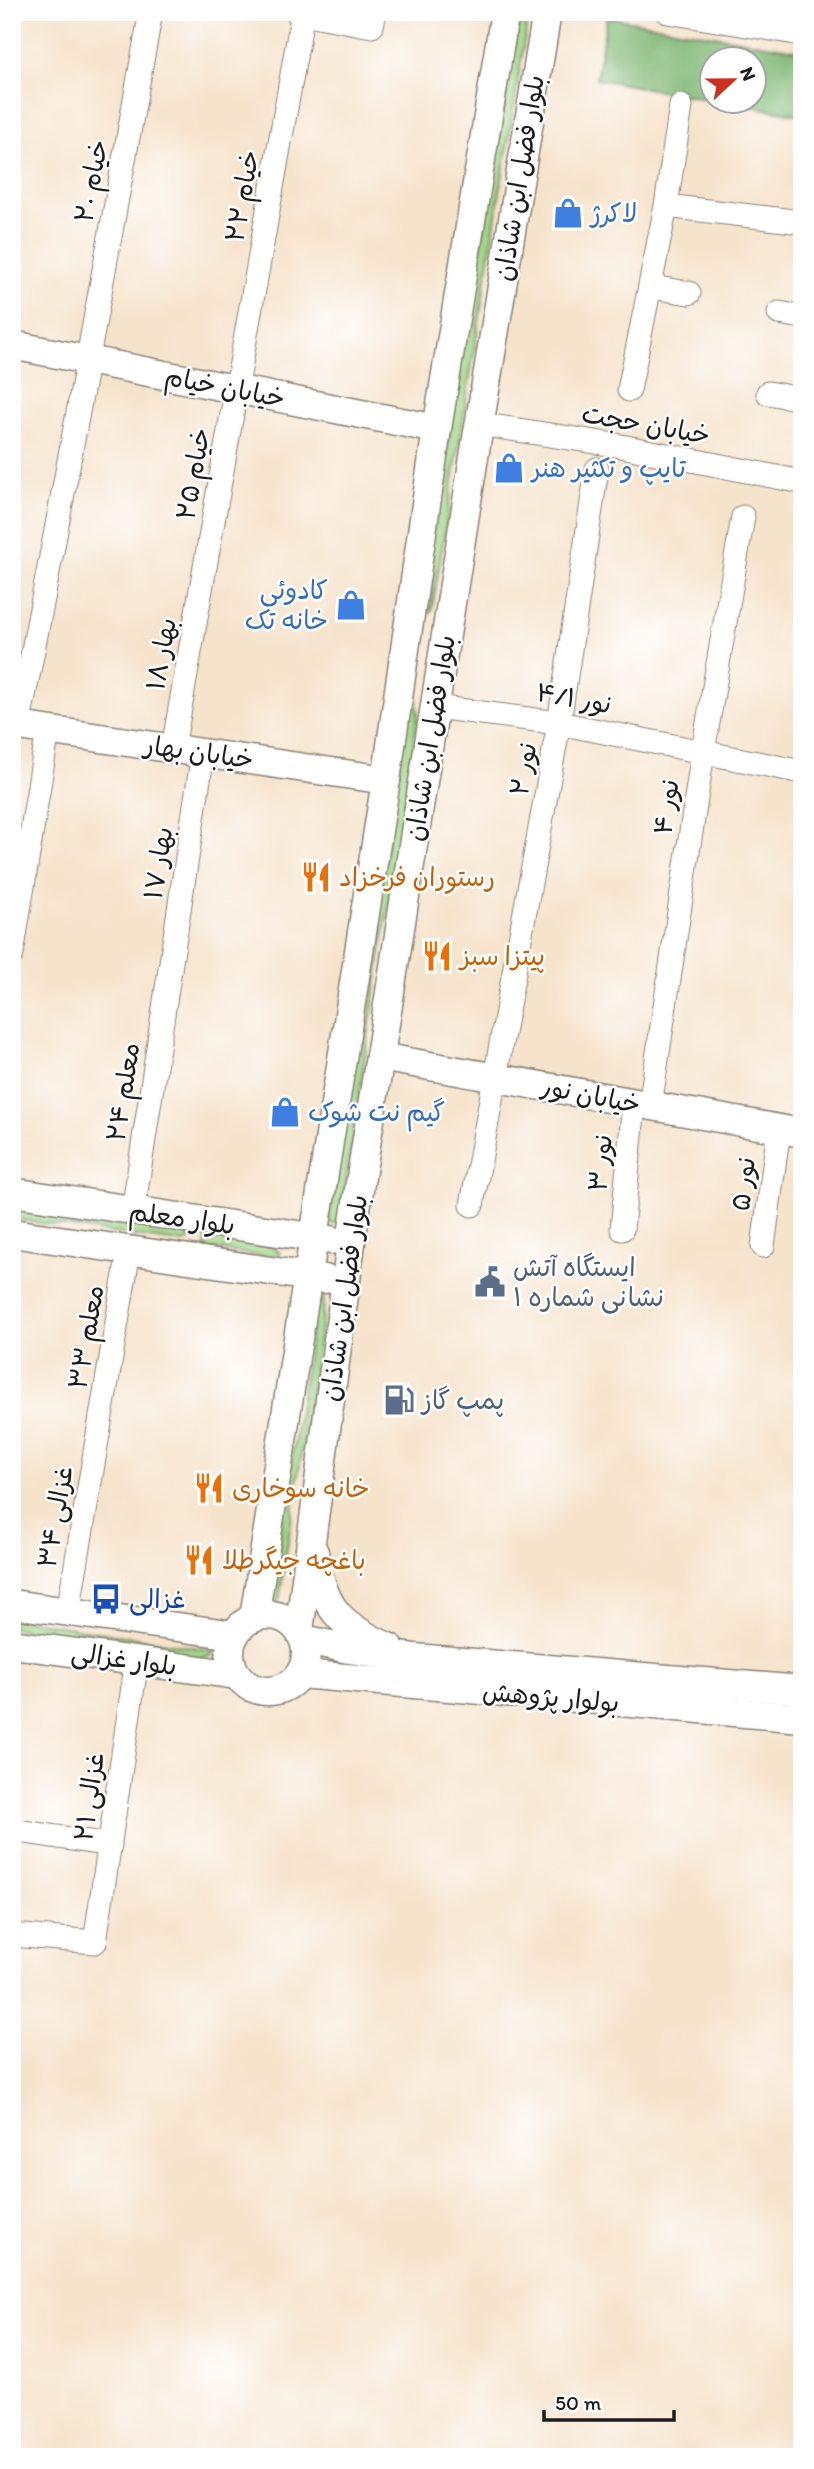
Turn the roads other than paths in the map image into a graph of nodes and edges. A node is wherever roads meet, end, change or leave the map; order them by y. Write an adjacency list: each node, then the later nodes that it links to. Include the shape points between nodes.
1 (151, 12): 17 (street, خیام ۲۰)
2 (298, 12): 7 (street)
3 (375, 12): 7 (street, via 373,26)
4 (505, 12): 23 (main road, بلوار فضل ابن شاذان)
5 (547, 12): 22 (main road, بلوار فضل ابن شاذان)
6 (668, 12): 8 (street)
7 (303, 13): 18 (street, خیام ۲۲)
8 (802, 34)
9 (681, 106): 10 (street)
10 (666, 206): 11 (street); 12 (street)
11 (802, 222)
12 (651, 287): 13 (street); 19 (street)
13 (689, 293)
14 (779, 313): 15 (street)
15 (802, 317)
16 (12, 345): 17 (main road, خیابان خیام)
17 (86, 359): 18 (main road, خیابان خیام); 32 (street, خیام ۲۰, via 55,544)
18 (237, 389): 23 (main road, خیابان خیام); 27 (street, خیام ۲۵)
19 (629, 390)
20 (768, 393): 21 (street)
21 (802, 399)
22 (479, 424): 25 (street, خیابان حجت); 29 (main road, بلوار فضل ابن شاذان)
23 (437, 429): 28 (main road, بلوار فضل ابن شاذان)
24 (597, 470): 31 (street, نور ۲)
25 (802, 482)
26 (743, 517): 35 (street, نور ۴)
27 (205, 568): 34 (street, بهار ۱۸)
28 (408, 626): 29 (main road); 38 (main road, بلوار فضل ابن شاذان)
29 (447, 629): 30 (main road, بلوار فضل ابن شاذان)
30 (435, 708): 31 (street, نور ۴/۱); 41 (main road, بلوار فضل ابن شاذان)
31 (559, 723): 35 (street, نور ۴/۱); 42 (street, نور ۲)
32 (15, 725): 33 (main road, خیابان بهار)
33 (48, 730): 34 (main road, خیابان بهار); 39 (street)
34 (173, 748): 36 (main road, خیابان بهار)
35 (703, 752): 37 (street, نور ۴/۱); 43 (street, نور ۴)
36 (203, 753): 38 (main road, خیابان بهار); 40 (street, بهار ۱۷)
37 (802, 772)
38 (386, 780): 51 (main road, بلوار فضل ابن شاذان)
39 (12, 954)
40 (169, 982): 47 (street, معلم ۲۴)
41 (380, 1058): 42 (main road, خیابان نور); 52 (main road, بلوار فضل ابن شاذان)
42 (494, 1077): 43 (main road, خیابان نور); 46 (street, نور ۲)
43 (642, 1105): 44 (main road, خیابان نور); 49 (street, نور ۳)
44 (790, 1131): 53 (street, نور ۵)
45 (12, 1192): 47 (main road, بلوار معلم)
46 (472, 1205)
47 (134, 1211): 48 (main road, بلوار معلم)
48 (201, 1221): 51 (main road, بلوار معلم); 55 (main road)
49 (622, 1229)
50 (12, 1233): 54 (main road, بلوار معلم)
51 (314, 1237): 52 (main road, بلوار معلم); 56 (main road, بلوار فضل ابن شاذان)
52 (351, 1243): 57 (main road, بلوار فضل ابن شاذان)
53 (763, 1246)
54 (130, 1251): 55 (main road, بلوار معلم); 58 (street, معلم ۳۳)
55 (192, 1260): 56 (main road, بلوار معلم)
56 (307, 1276): 57 (main road, بلوار معلم); 62 (main road, بلوار فضل ابن شاذان)
57 (345, 1282): 59 (main road, بلوار فضل ابن شاذان)
58 (99, 1432): 61 (street, غزالی ۳۴)
59 (311, 1528): 63 (main road, بلوار فضل ابن شاذان); 65 (main road, via 319,1581 337,1616 366,1637)
60 (12, 1604): 61 (main road, بلوار غزالی)
61 (68, 1612): 62 (main road, بلوار غزالی)
62 (244, 1626): 63 (main road, via 266,1615 290,1622); 68 (main road, via 230,1651)
63 (301, 1635): 65 (main road, بولوار پژوهش, via 349,1649); 67 (main road, via 306,1651)
64 (12, 1644): 66 (main road, بلوار غزالی)
65 (415, 1658): 69 (main road, بولوار پژوهش)
66 (137, 1660): 68 (main road, بلوار غزالی); 72 (street, غزالی ۲۱)
67 (300, 1674): 68 (main road, via 289,1685 268,1691 247,1686); 70 (main road, بولوار پژوهش)
68 (237, 1675)
69 (802, 1690)
70 (802, 1718)
71 (12, 1830): 72 (street)
72 (110, 1845): 73 (street, غزالی ۲۱, via 95,1942)
73 (12, 1934)

